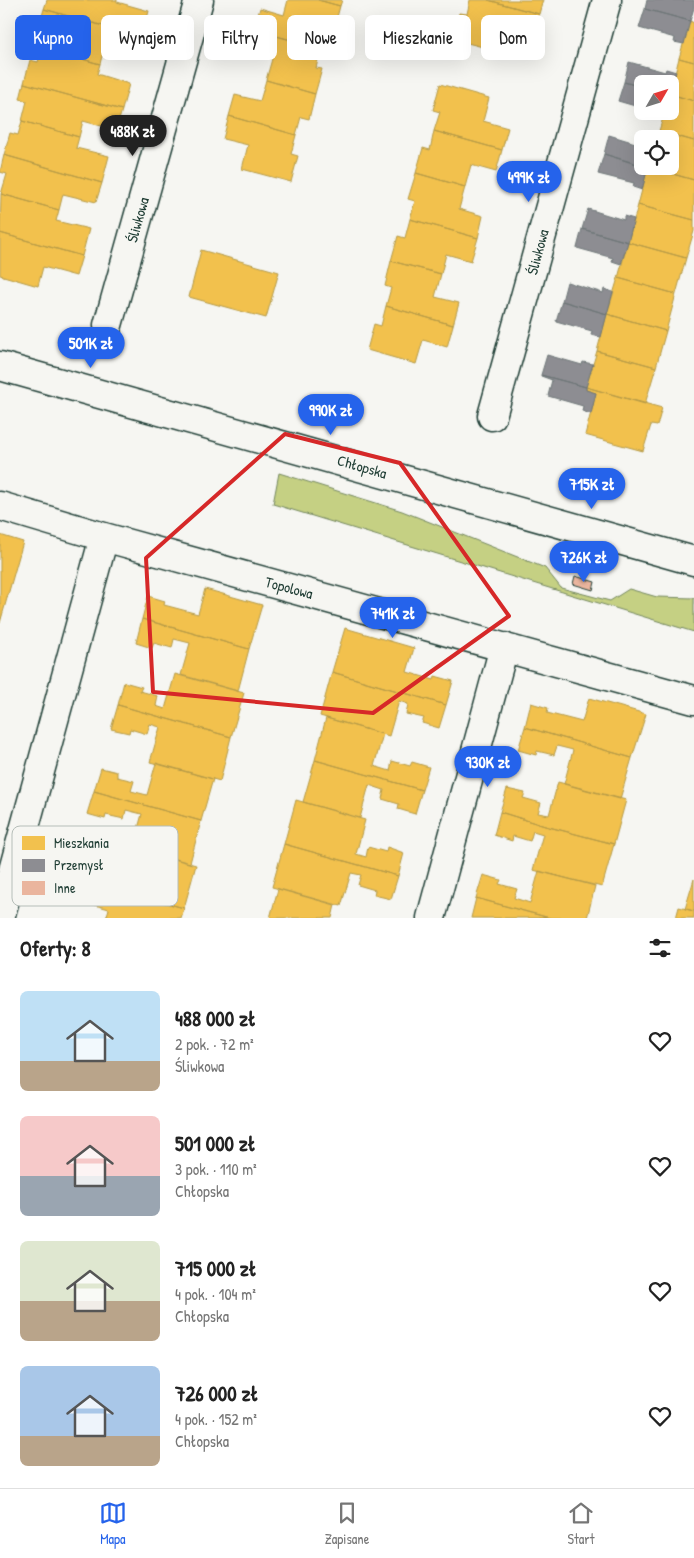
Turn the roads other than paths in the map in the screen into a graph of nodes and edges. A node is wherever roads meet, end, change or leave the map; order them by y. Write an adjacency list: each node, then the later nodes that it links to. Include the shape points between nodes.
1 (199, 0): 3 (street, Śliwkowa)
2 (607, 0): 5 (street, Śliwkowa)
3 (108, 325)
4 (0, 366): 8 (street, Chłopska)
5 (492, 416)
6 (0, 506): 7 (street, Topolowa)
7 (104, 537): 9 (street, Topolowa); 11 (street)
8 (694, 561)
9 (504, 647): 10 (street, Topolowa); 14 (street)
10 (694, 700)
11 (25, 826)
12 (12, 874): 13 (street)
13 (0, 918)
14 (431, 918)

